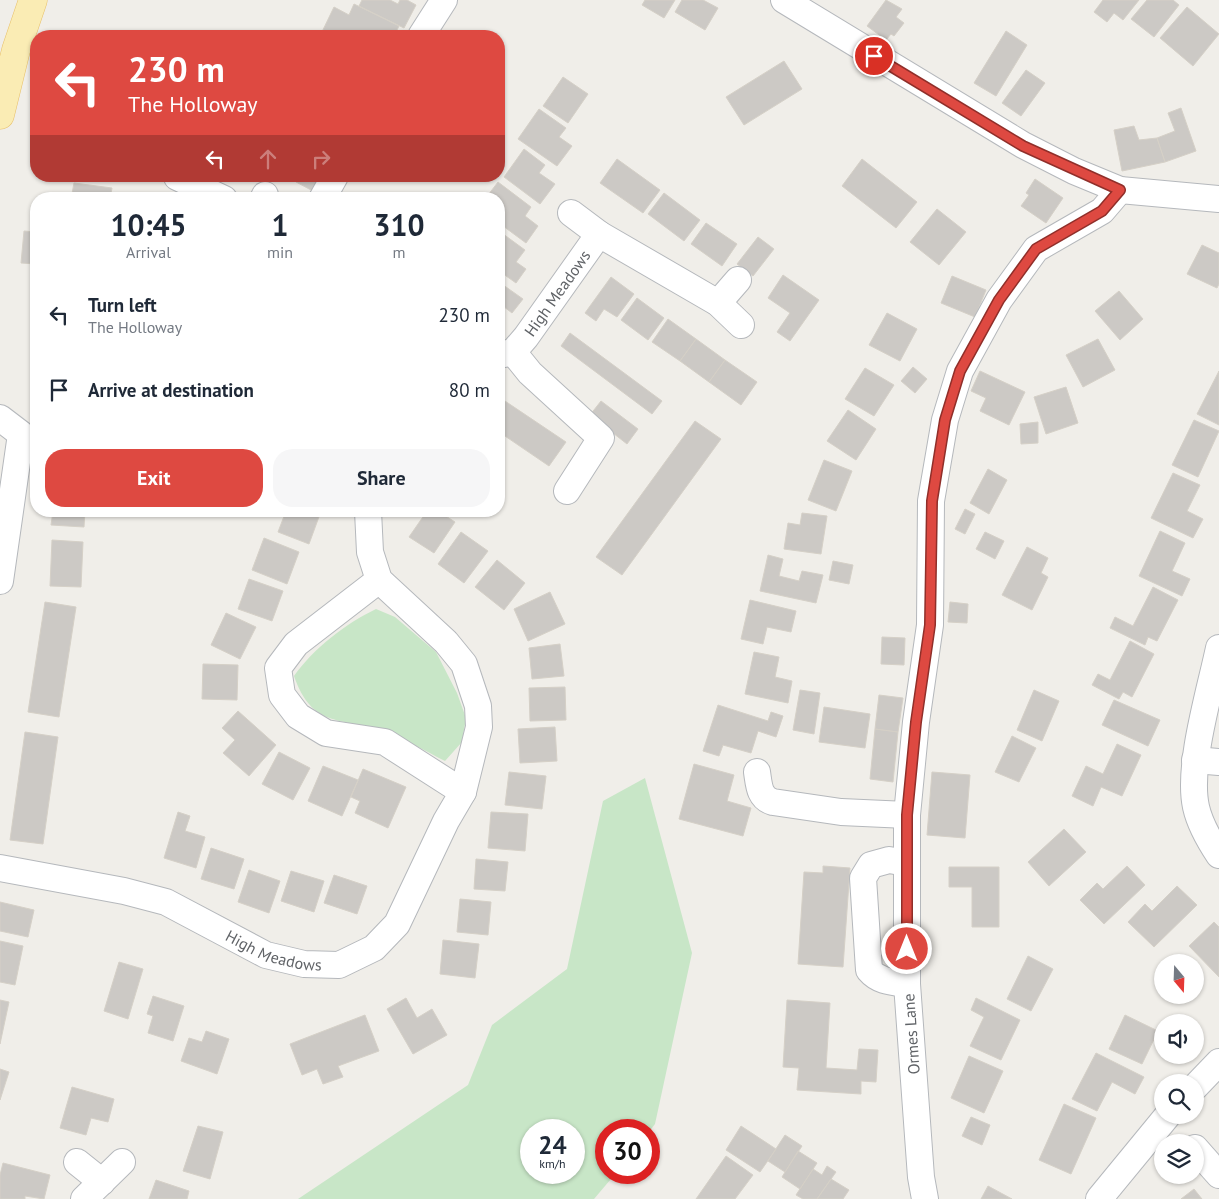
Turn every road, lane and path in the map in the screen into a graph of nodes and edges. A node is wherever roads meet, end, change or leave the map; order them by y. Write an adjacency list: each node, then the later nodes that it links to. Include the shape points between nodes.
1 (14, 0): 6 (main road)
2 (33, 0): 6 (main road)
3 (444, 0): 5 (street)
4 (784, 0): 10 (street, via 1023,146)
5 (426, 30)
6 (16, 50): 7 (main road)
7 (3, 87): 8 (main road)
8 (0, 115)
9 (188, 182): 11 (street)
10 (1120, 190): 12 (street); 28 (street, Ormes Lane, via 1102,211 1036,249 999,300 960,371 945,420 932,501 930,625)
11 (209, 192)
12 (1219, 199)
13 (571, 213): 14 (street, High Meadows)
14 (599, 234): 16 (street, High Meadows); 18 (street, High Meadows, via 526,337)
15 (738, 280): 16 (street)
16 (718, 303): 17 (street, High Meadows)
17 (740, 325)
18 (506, 354): 20 (street, High Meadows, via 601,438)
19 (0, 418): 23 (street, via 21,434)
20 (567, 491)
21 (368, 517): 22 (street, via 370,552)
22 (378, 580): 27 (street, High Meadows, via 446,642 464,664 478,706 479,727); 27 (street, via 296,644 278,668 282,696 298,716 326,733 385,742)
23 (0, 581)
24 (1219, 648): 25 (street)
25 (1207, 761): 29 (street, via 1196,806 1206,835)
26 (757, 772): 28 (street, via 761,794 766,800 841,812)
27 (463, 792): 31 (street, High Meadows, via 397,924 374,948 339,965 304,964 266,955 166,902)
28 (907, 815): 30 (street, Ormes Lane)
29 (1219, 855)
30 (907, 863): 32 (street, Ormes Lane); 32 (street, via 889,860 870,865 863,878 869,970 886,982)
31 (0, 868)
32 (908, 984): 43 (street, Ormes Lane)
33 (1219, 1062): 34 (street)
34 (1204, 1078)
35 (1161, 1124): 44 (street)
36 (1175, 1124): 37 (street)
37 (1183, 1134)
38 (1204, 1158): 41 (street)
39 (77, 1162): 42 (street)
40 (122, 1162): 42 (street)
41 (1219, 1175)
42 (93, 1190)
43 (925, 1199)
44 (1099, 1199)

